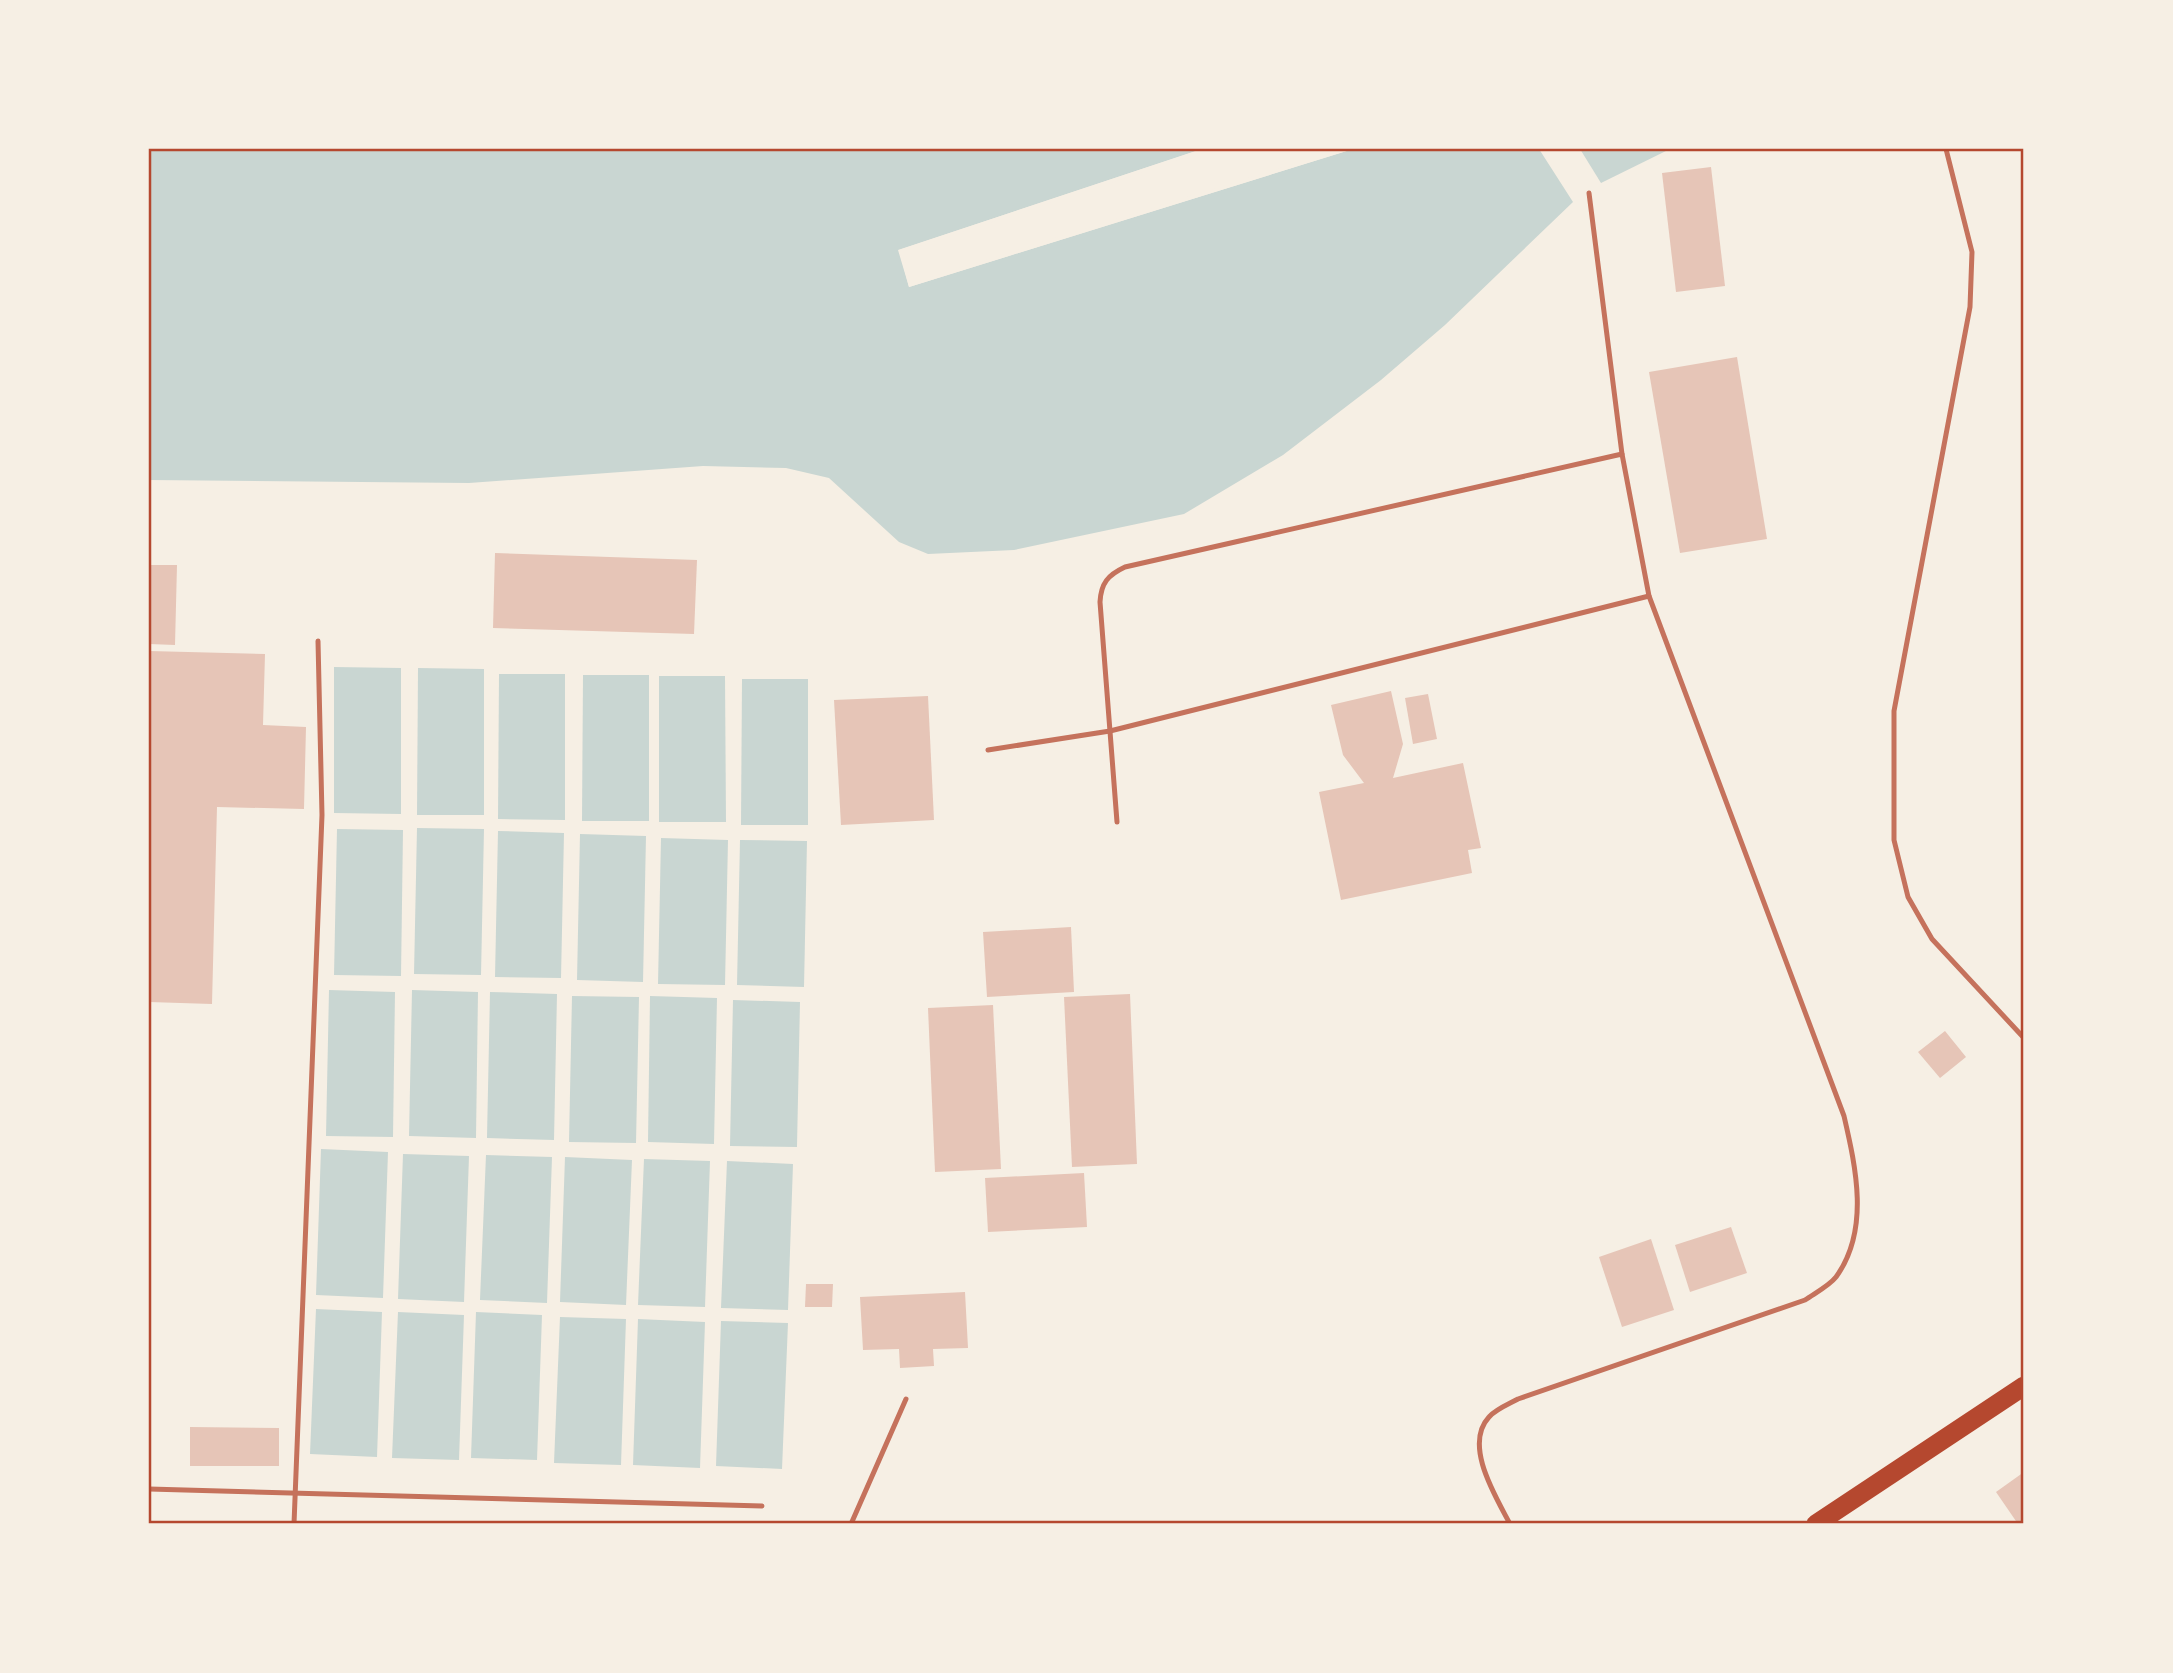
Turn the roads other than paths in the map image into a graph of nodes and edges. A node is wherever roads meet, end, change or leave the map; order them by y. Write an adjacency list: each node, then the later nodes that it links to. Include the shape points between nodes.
1 (1946, 149): 9 (lane, via 1972,252 1970,307 1894,712 1894,840 1908,897 1932,939)
2 (1589, 193): 3 (lane)
3 (1622, 454): 4 (lane); 6 (lane, via 1112,572 1105,580 1100,602)
4 (1649, 596): 6 (lane); 17 (lane, via 1844,1116 1856,1166 1857,1217 1849,1253 1835,1279 1805,1300 1518,1399 1489,1417 1480,1436 1482,1461)
5 (318, 641): 13 (lane, via 322,815)
6 (1110, 731): 7 (lane); 8 (lane)
7 (988, 750)
8 (1117, 822)
9 (2024, 1038)
10 (2024, 1386): 18 (highway)
11 (906, 1399): 16 (lane)
12 (149, 1489): 13 (lane)
13 (295, 1494): 14 (lane); 15 (lane)
14 (762, 1506)
15 (294, 1524)
16 (851, 1524)
17 (1510, 1524)
18 (1816, 1524)

